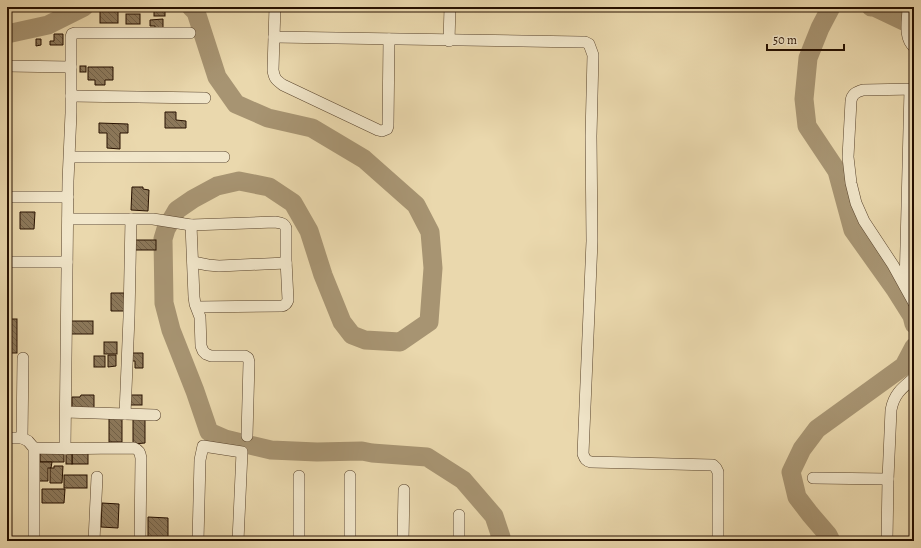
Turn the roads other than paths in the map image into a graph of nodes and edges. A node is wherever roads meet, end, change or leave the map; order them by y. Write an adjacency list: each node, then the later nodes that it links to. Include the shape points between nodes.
1 (275, 7): 5 (street)
2 (450, 7): 7 (street)
3 (908, 7): 8 (street, via 908,37)
4 (190, 33): 10 (street, via 75,33 71,37)
5 (274, 37): 6 (street); 6 (street, via 273,70 276,80 382,131 388,126)
6 (390, 39): 7 (street)
7 (449, 40): 54 (street, via 585,42 592,49 592,242 583,454 587,461 592,462 714,466 718,472)
8 (914, 47)
9 (7, 66): 10 (street)
10 (71, 66): 12 (street)
11 (912, 89): 25 (street); 25 (street, via 863,90 854,94 851,101 848,156 856,203 864,221)
12 (71, 96): 13 (street); 14 (street)
13 (205, 98)
14 (70, 157): 15 (street); 16 (street)
15 (224, 157)
16 (68, 197): 17 (street); 18 (street)
17 (7, 198)
18 (68, 219): 19 (street); 22 (street)
19 (131, 219): 20 (street, via 153,219); 31 (street, via 130,317)
20 (191, 225): 23 (street); 24 (street, via 284,224)
21 (7, 262): 22 (street)
22 (67, 262): 30 (street)
23 (193, 262): 24 (street, via 219,266); 27 (street, via 194,297)
24 (286, 263): 27 (street, via 286,305)
25 (905, 287): 26 (street)
26 (914, 303)
27 (197, 307): 33 (street, via 203,351 211,356 248,358)
28 (23, 358): 35 (street)
29 (914, 378): 42 (street, via 893,401)
30 (66, 412): 31 (street); 37 (street)
31 (125, 414): 32 (street)
32 (155, 415)
33 (247, 436)
34 (7, 438): 35 (street)
35 (22, 438): 36 (street)
36 (34, 448): 37 (street); 45 (street)
37 (65, 449): 47 (street, via 134,448 140,452)
38 (299, 476): 50 (street)
39 (350, 476): 51 (street)
40 (97, 477): 46 (street)
41 (813, 478): 42 (street)
42 (888, 479): 55 (street)
43 (404, 490): 52 (street)
44 (459, 515): 53 (street)
45 (34, 541)
46 (94, 541)
47 (140, 541)
48 (198, 541): 49 (street, via 200,460 203,446 242,452)
49 (238, 541)
50 (299, 541)
51 (350, 541)
52 (403, 541)
53 (459, 541)
54 (718, 541)
55 (887, 541)

